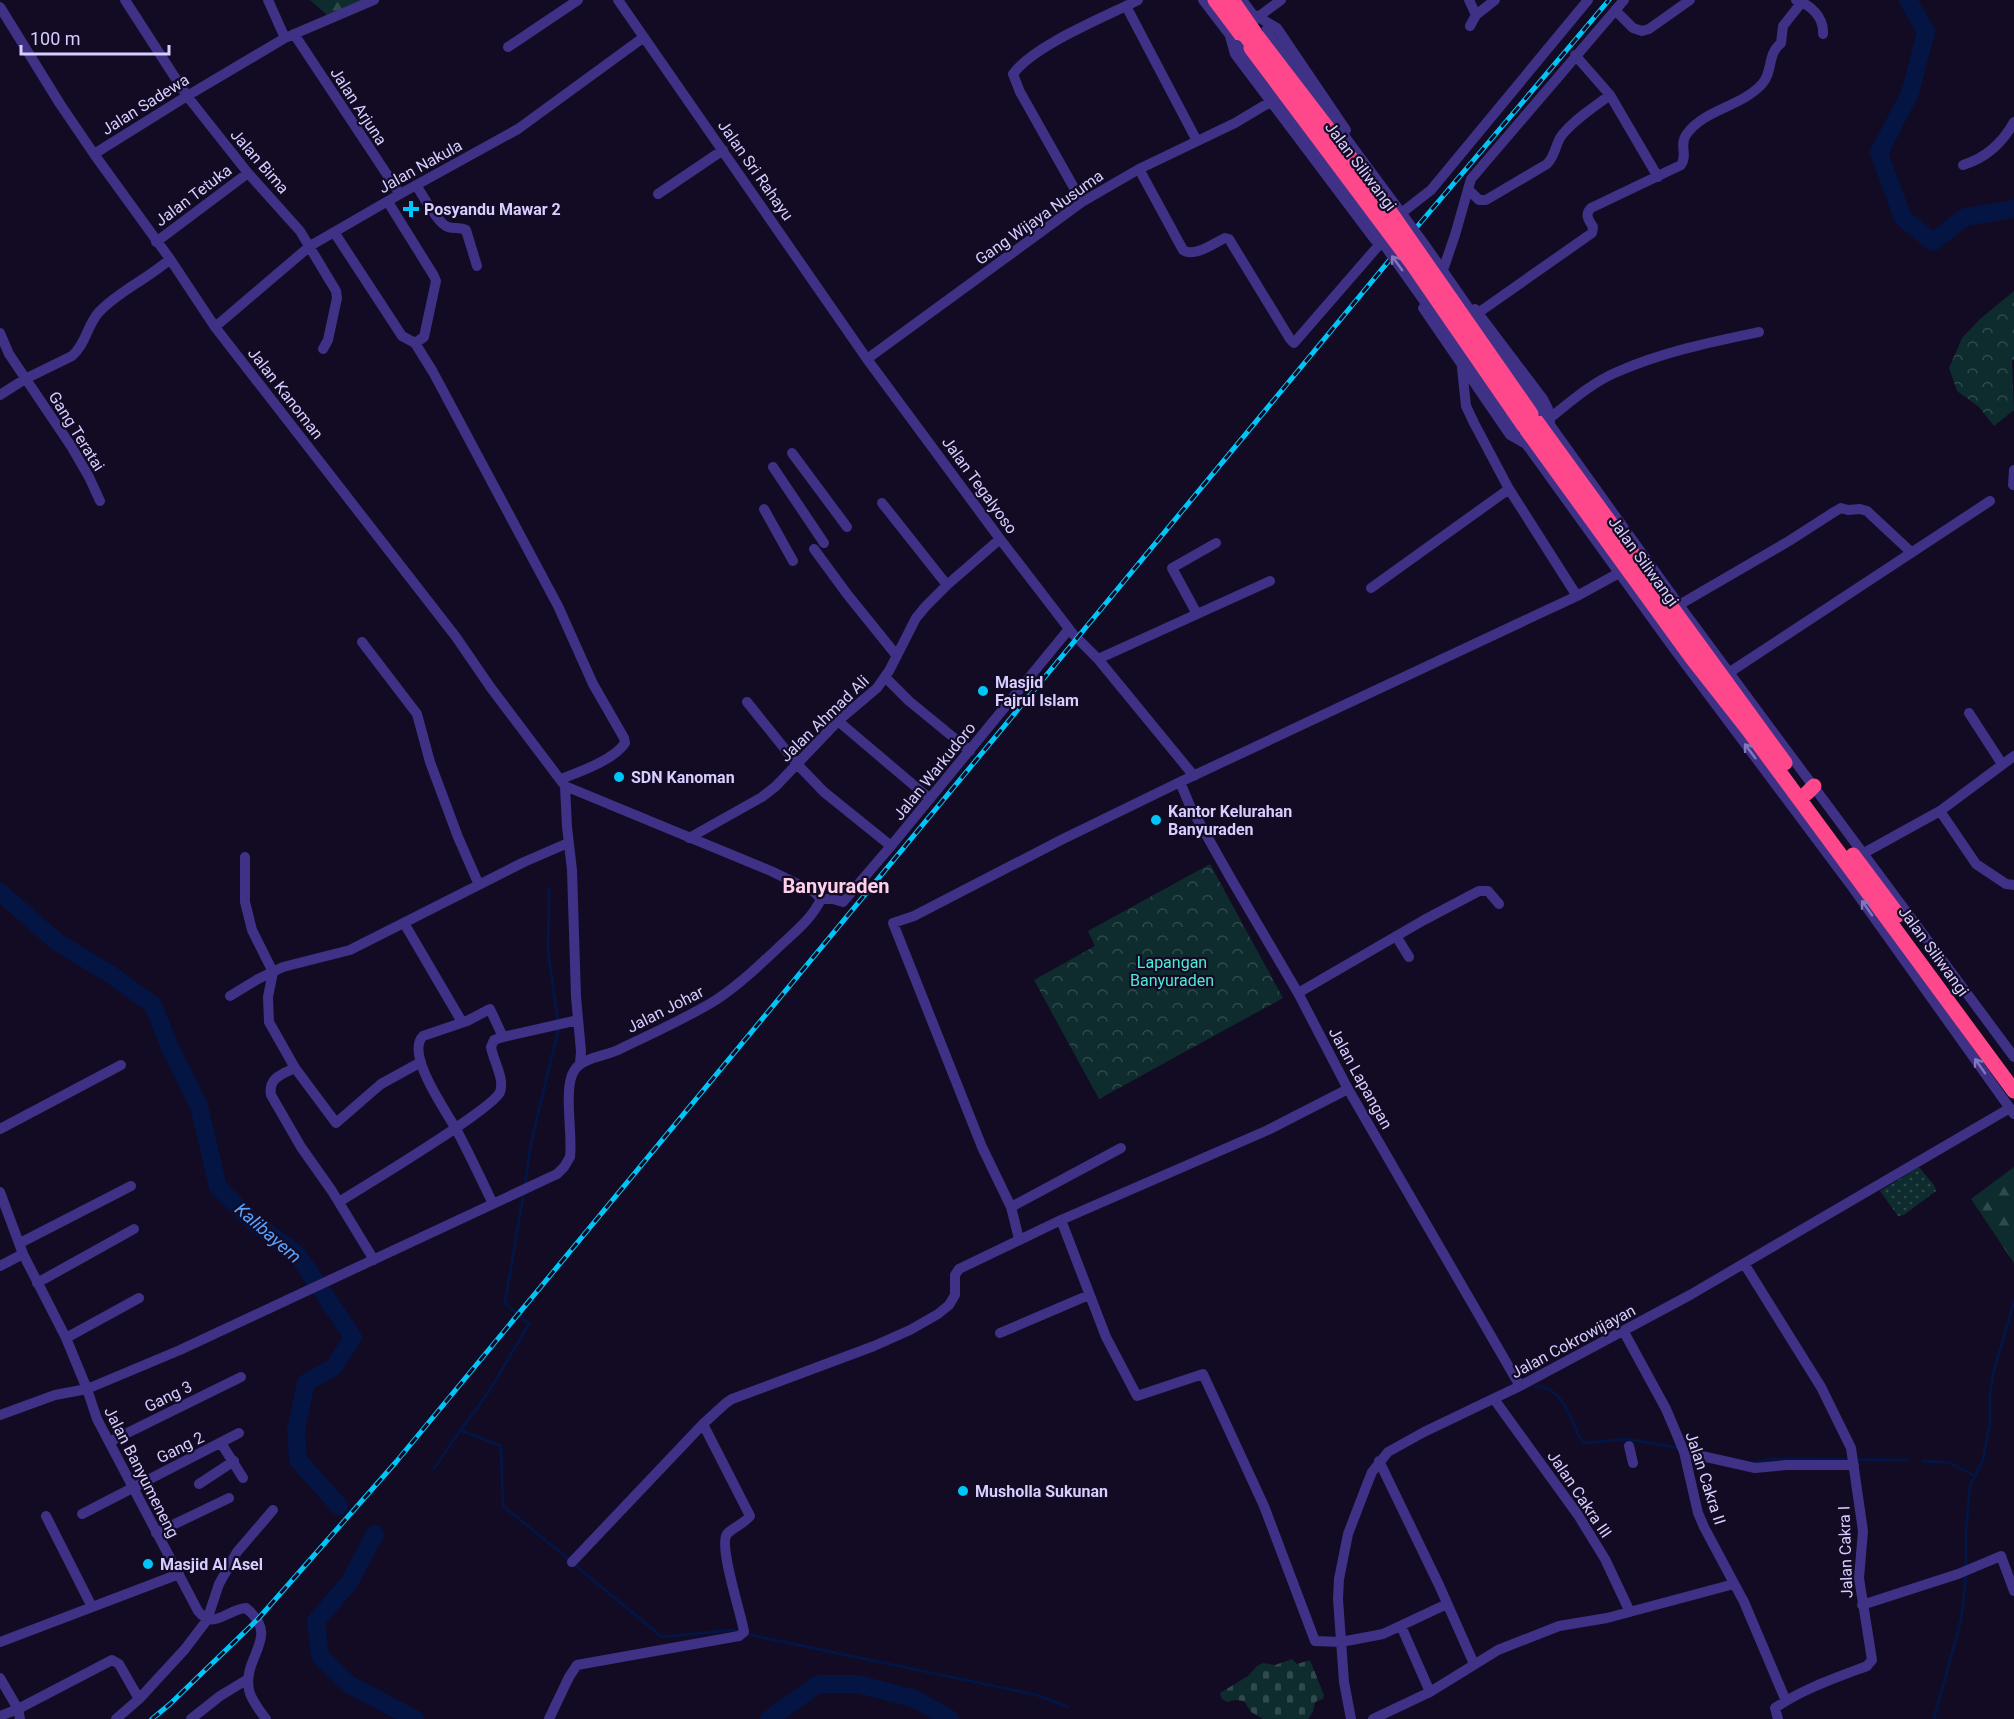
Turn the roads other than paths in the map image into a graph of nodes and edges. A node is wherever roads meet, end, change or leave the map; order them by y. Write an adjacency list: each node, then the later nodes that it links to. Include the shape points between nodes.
1 (7, 0): 19 (street)
2 (125, 0): 32 (street, Jalan Bima)
3 (268, 0): 26 (street, Jalan Arjuna)
4 (374, 0): 26 (street, Jalan Sadewa)
5 (578, 0): 29 (street)
6 (618, 0): 27 (street, Jalan Sri Rahayu)
7 (1138, 0): 20 (street)
8 (1203, 0): 23 (street)
9 (1215, 0): 23 (highway)
10 (1232, 0): 23 (highway)
11 (1242, 0): 23 (street)
12 (1281, 0): 23 (street)
13 (1469, 0): 22 (street)
14 (1495, 0): 22 (street)
15 (1588, 0): 48 (street, via 1431,190)
16 (1624, 0): 21 (street)
17 (1690, 0): 21 (street, via 1642,31)
18 (1799, 1): 25 (street, via 1820,18); 41 (street, via 1783,26 1781,43 1770,58 1768,75 1761,85 1686,134 1684,161)
19 (0, 5): 37 (street, Jalan Kanoman)
20 (1126, 6): 35 (street); 47 (street, via 1042,50 1013,74)
21 (1615, 10): 30 (street)
22 (1476, 15): 24 (street)
23 (1244, 22): 28 (highway, Jalan Siliwangi); 28 (street); 33 (street, via 1230,42); 48 (street, via 1277,28)
24 (1470, 26)
25 (1823, 34)
26 (289, 36): 32 (street, Jalan Sadewa); 44 (street, Jalan Arjuna)
27 (644, 37): 36 (street, Jalan Sri Rahayu); 42 (street, Jalan Nakula, via 518,129)
28 (1253, 40): 66 (highway, Jalan Siliwangi, bridge, via 1375,190); 66 (street, one-way to 28, bridge, via 1355,204)
29 (508, 47)
30 (1575, 55): 31 (street); 43 (street, via 1471,179)
31 (1611, 95): 41 (street); 43 (street, via 1561,135 1547,164 1486,200 1479,200)
32 (187, 96): 37 (street, Jalan Sadewa); 40 (street, Jalan Bima)
33 (1270, 102): 35 (street, Gang Wijaya Nusuma); 52 (street)
34 (2014, 122): 38 (street, via 2000,143)
35 (1197, 141): 39 (street, Gang Wijaya Nusuma)
36 (723, 150): 45 (street); 62 (street, Jalan Sri Rahayu)
37 (93, 154): 50 (street, Jalan Kanoman)
38 (1963, 165)
39 (1139, 169): 47 (street, Gang Wijaya Nusuma); 52 (street, via 1183,250 1194,253 1229,239 1294,343)
40 (248, 173): 50 (street, Jalan Tetuka); 51 (street, Jalan Bima)
41 (1658, 177): 56 (street, via 1591,208 1587,217 1592,233)
42 (416, 185): 44 (street, Jalan Nakula); 54 (street, via 445,226 466,230)
43 (1468, 189): 55 (street)
44 (400, 194): 46 (street, Jalan Nakula)
45 (658, 194)
46 (388, 202): 49 (street, Jalan Nakula); 60 (street, via 436,281 424,337)
47 (1082, 202): 62 (street, Gang Wijaya Nusuma)
48 (1404, 211): 52 (street)
49 (334, 232): 51 (street, Jalan Nakula); 60 (street, via 402,336)
50 (156, 242): 53 (street, Jalan Kanoman)
51 (310, 246): 57 (street, Jalan Nakula); 61 (street, Jalan Bima, via 337,294)
52 (1380, 246)
53 (170, 259): 57 (street, Jalan Kanoman); 64 (street, via 110,301 96,315 72,356)
54 (477, 266)
55 (1444, 267): 56 (street); 63 (street, via 1434,264 1423,268 1412,281 1411,290)
56 (1478, 314): 67 (street, via 1543,399)
57 (215, 327): 106 (street, Jalan Kanoman, via 456,637)
58 (1759, 332): 67 (street, via 1692,346 1616,372 1577,396)
59 (0, 333): 64 (street, Gang Teratai)
60 (415, 343): 106 (street, via 543,577 593,684 624,738 625,743 616,752)
61 (323, 349)
62 (867, 358): 79 (street, Jalan Tegalyoso)
63 (1461, 365): 68 (street, via 1510,435); 73 (street, via 1466,406)
64 (25, 379): 65 (street); 74 (street, Gang Teratai, via 70,446)
65 (0, 395)
66 (1528, 420): 67 (street); 68 (street); 99 (highway, Jalan Siliwangi); 109 (highway, Jalan Siliwangi, via 1651,602)
67 (1550, 422): 88 (street)
68 (1527, 444): 83 (street)
69 (792, 453): 78 (street)
70 (772, 466): 92 (street, via 846,594)
71 (2014, 470): 72 (street)
72 (2013, 485)
73 (1509, 489): 86 (street); 87 (street)
74 (100, 501)
75 (1990, 501): 81 (street)
76 (882, 503): 85 (street)
77 (764, 509): 82 (street)
78 (847, 527)
79 (1000, 539): 85 (street, Jalan Ahmad Ali); 90 (street, Jalan Tegalyoso)
80 (1216, 543): 89 (street, via 1172,568)
81 (1911, 552): 88 (street, via 1866,511 1841,508); 94 (street)
82 (793, 561)
83 (1619, 573): 87 (street); 137 (street, one-way to 83, via 1853,888)
84 (1270, 581): 89 (street)
85 (946, 585): 92 (street, Jalan Ahmad Ali, via 916,618)
86 (1371, 588)
87 (1577, 596): 104 (street)
88 (1679, 604): 94 (street)
89 (1197, 614): 93 (street)
90 (1069, 628): 93 (street, Jalan Tegalyoso); 100 (street, Jalan Warkudoro)
91 (362, 642): 116 (street, via 417,714 430,762)
92 (897, 656): 95 (street, Jalan Ahmad Ali)
93 (1098, 659): 104 (street, Jalan Tegalyoso)
94 (1730, 672): 99 (street)
95 (885, 677): 98 (street, Jalan Ahmad Ali); 100 (street)
96 (747, 702): 102 (street)
97 (1969, 713): 103 (street)
98 (838, 721): 102 (street, Jalan Ahmad Ali); 108 (street)
99 (1773, 738): 107 (highway, Jalan Siliwangi)
100 (970, 750): 108 (street, Jalan Warkudoro)
101 (2014, 756): 103 (street)
102 (797, 764): 111 (street, Jalan Ahmad Ali, via 762,797); 113 (street, via 844,810)
103 (2002, 764): 110 (street)
104 (1194, 776): 105 (street)
105 (1180, 782): 124 (street, Jalan Lapangan); 145 (street, via 893,923 982,1147)
106 (563, 783): 111 (street); 112 (street)
107 (1810, 789): 109 (highway, Jalan Siliwangi); 114 (street)
108 (930, 799): 113 (street, Jalan Warkudoro)
109 (1814, 810): 134 (highway, Jalan Siliwangi); 136 (highway, Jalan Siliwangi)
110 (1940, 811): 114 (street); 117 (street, via 1976,864)
111 (689, 838): 118 (street, via 771,871)
112 (568, 843): 116 (street); 126 (street)
113 (891, 846): 118 (street, Jalan Warkudoro, via 843,902)
114 (1864, 853): 129 (street)
115 (244, 857): 123 (street, via 245,902 252,930)
116 (479, 885): 120 (street)
117 (2014, 885)
118 (821, 899): 131 (street, Jalan Johar, via 800,928 744,980 671,1025)
119 (1499, 903): 121 (street, via 1488,891 1479,891)
120 (404, 923): 123 (street, via 350,950); 127 (street)
121 (1396, 936): 122 (street); 124 (street)
122 (1409, 957)
123 (273, 972): 125 (street); 133 (street, via 269,1022)
124 (1298, 993): 135 (street, Jalan Lapangan)
125 (230, 996)
126 (578, 1020): 128 (street); 131 (street)
127 (462, 1022): 128 (street, via 490,1009); 130 (street, via 422,1038 418,1046)
128 (503, 1037): 138 (street, via 491,1047 501,1079 500,1092)
129 (2014, 1057)
130 (421, 1062): 133 (street, via 381,1084 336,1123); 138 (street)
131 (580, 1064): 144 (street, via 569,1084 569,1160 554,1176)
132 (121, 1065): 139 (street)
133 (295, 1068): 143 (street, via 273,1081 271,1095)
134 (2014, 1073)
135 (1348, 1089): 146 (street, via 1268,1130); 160 (street, Jalan Lapangan)
136 (2014, 1091)
137 (2012, 1111): 151 (street, Jalan Cokrowijayan)
138 (455, 1128): 143 (street); 144 (street)
139 (0, 1129)
140 (1121, 1148): 145 (street)
141 (130, 1186): 149 (street)
142 (1, 1197): 149 (street)
143 (339, 1202): 150 (street)
144 (493, 1204): 150 (street)
145 (1011, 1207): 148 (street)
146 (1060, 1220): 148 (street); 154 (street)
147 (134, 1228): 153 (street)
148 (1019, 1239): 164 (street, via 955,1272 955,1295 938,1314 874,1346 732,1399)
149 (22, 1248): 152 (street); 153 (street)
150 (374, 1260): 161 (street, Jalan Banyumeneng)
151 (1745, 1265): 156 (street, Jalan Cokrowijayan); 170 (street, Jalan Cakra I, via 1826,1395)
152 (0, 1266)
153 (37, 1283): 158 (street)
154 (1089, 1295): 157 (street); 193 (street, via 1137,1396 1203,1374 1264,1506 1315,1641)
155 (139, 1298): 158 (street)
156 (1624, 1332): 160 (street, Jalan Cokrowijayan); 169 (street, Jalan Cakra II)
157 (1000, 1333)
158 (66, 1338): 161 (street)
159 (241, 1377): 166 (street, Gang 3)
160 (1520, 1386): 162 (street, Jalan Cokrowijayan)
161 (87, 1389): 163 (street, via 55,1395); 166 (street, Jalan Banyumeneng)
162 (1494, 1399): 172 (street, Jalan Cokrowijayan, via 1404,1443); 189 (street, Jalan Cakra III, via 1605,1558)
163 (0, 1415)
164 (703, 1424): 182 (street); 205 (street, via 750,1516 725,1538 743,1633 577,1665)
165 (239, 1433): 167 (street, Gang 2)
166 (109, 1442): 176 (street, Jalan Banyumeneng)
167 (221, 1443): 171 (street); 176 (street, Gang 2)
168 (1629, 1446): 173 (street)
169 (1683, 1450): 170 (street, via 1755,1468); 184 (street, Jalan Cakra II, via 1698,1513)
170 (1853, 1460): 187 (street, Jalan Cakra I, via 1863,1531 1859,1578)
171 (234, 1461): 174 (street); 175 (street)
172 (1379, 1461): 186 (street); 193 (street, Jalan Cokrowijayan, via 1348,1534 1339,1580)
173 (1633, 1463)
174 (243, 1478)
175 (199, 1484)
176 (135, 1487): 179 (street, Gang 2); 181 (street, Jalan Banyumeneng)
177 (229, 1498): 181 (street)
178 (273, 1510): 190 (street, via 237,1552 219,1584)
179 (82, 1514)
180 (46, 1516): 188 (street)
181 (156, 1533): 183 (street, Jalan Banyumeneng)
182 (572, 1562)
183 (179, 1574): 188 (street); 190 (street, Jalan Banyumeneng, via 198,1611)
184 (1734, 1584): 189 (street); 199 (street, Jalan Cakra II)
185 (2014, 1591): 187 (street, via 2001,1556)
186 (1447, 1604): 191 (street); 194 (street)
187 (1862, 1605): 199 (street, Jalan Cakra I, via 1871,1664)
188 (92, 1607): 192 (street)
189 (1630, 1612): 194 (street, via 1559,1626)
190 (207, 1620): 196 (street, via 246,1608 258,1619 262,1633); 198 (street)
191 (1401, 1626): 193 (street, via 1383,1634); 197 (street)
192 (0, 1642)
193 (1341, 1642): 206 (street, Jalan Cokrowijayan)
194 (1474, 1664): 197 (street)
195 (0, 1678): 200 (street)
196 (248, 1679): 203 (street); 204 (street, via 249,1693)
197 (1430, 1692): 207 (street)
198 (139, 1699): 200 (street, via 119,1664 112,1660); 202 (street)
199 (1786, 1701): 208 (street, via 1775,1708)
200 (19, 1714): 201 (street)
201 (0, 1716)
202 (116, 1719)
203 (191, 1719)
204 (266, 1719)
205 (549, 1719)
206 (1351, 1719)
207 (1373, 1719)
208 (1778, 1719)

